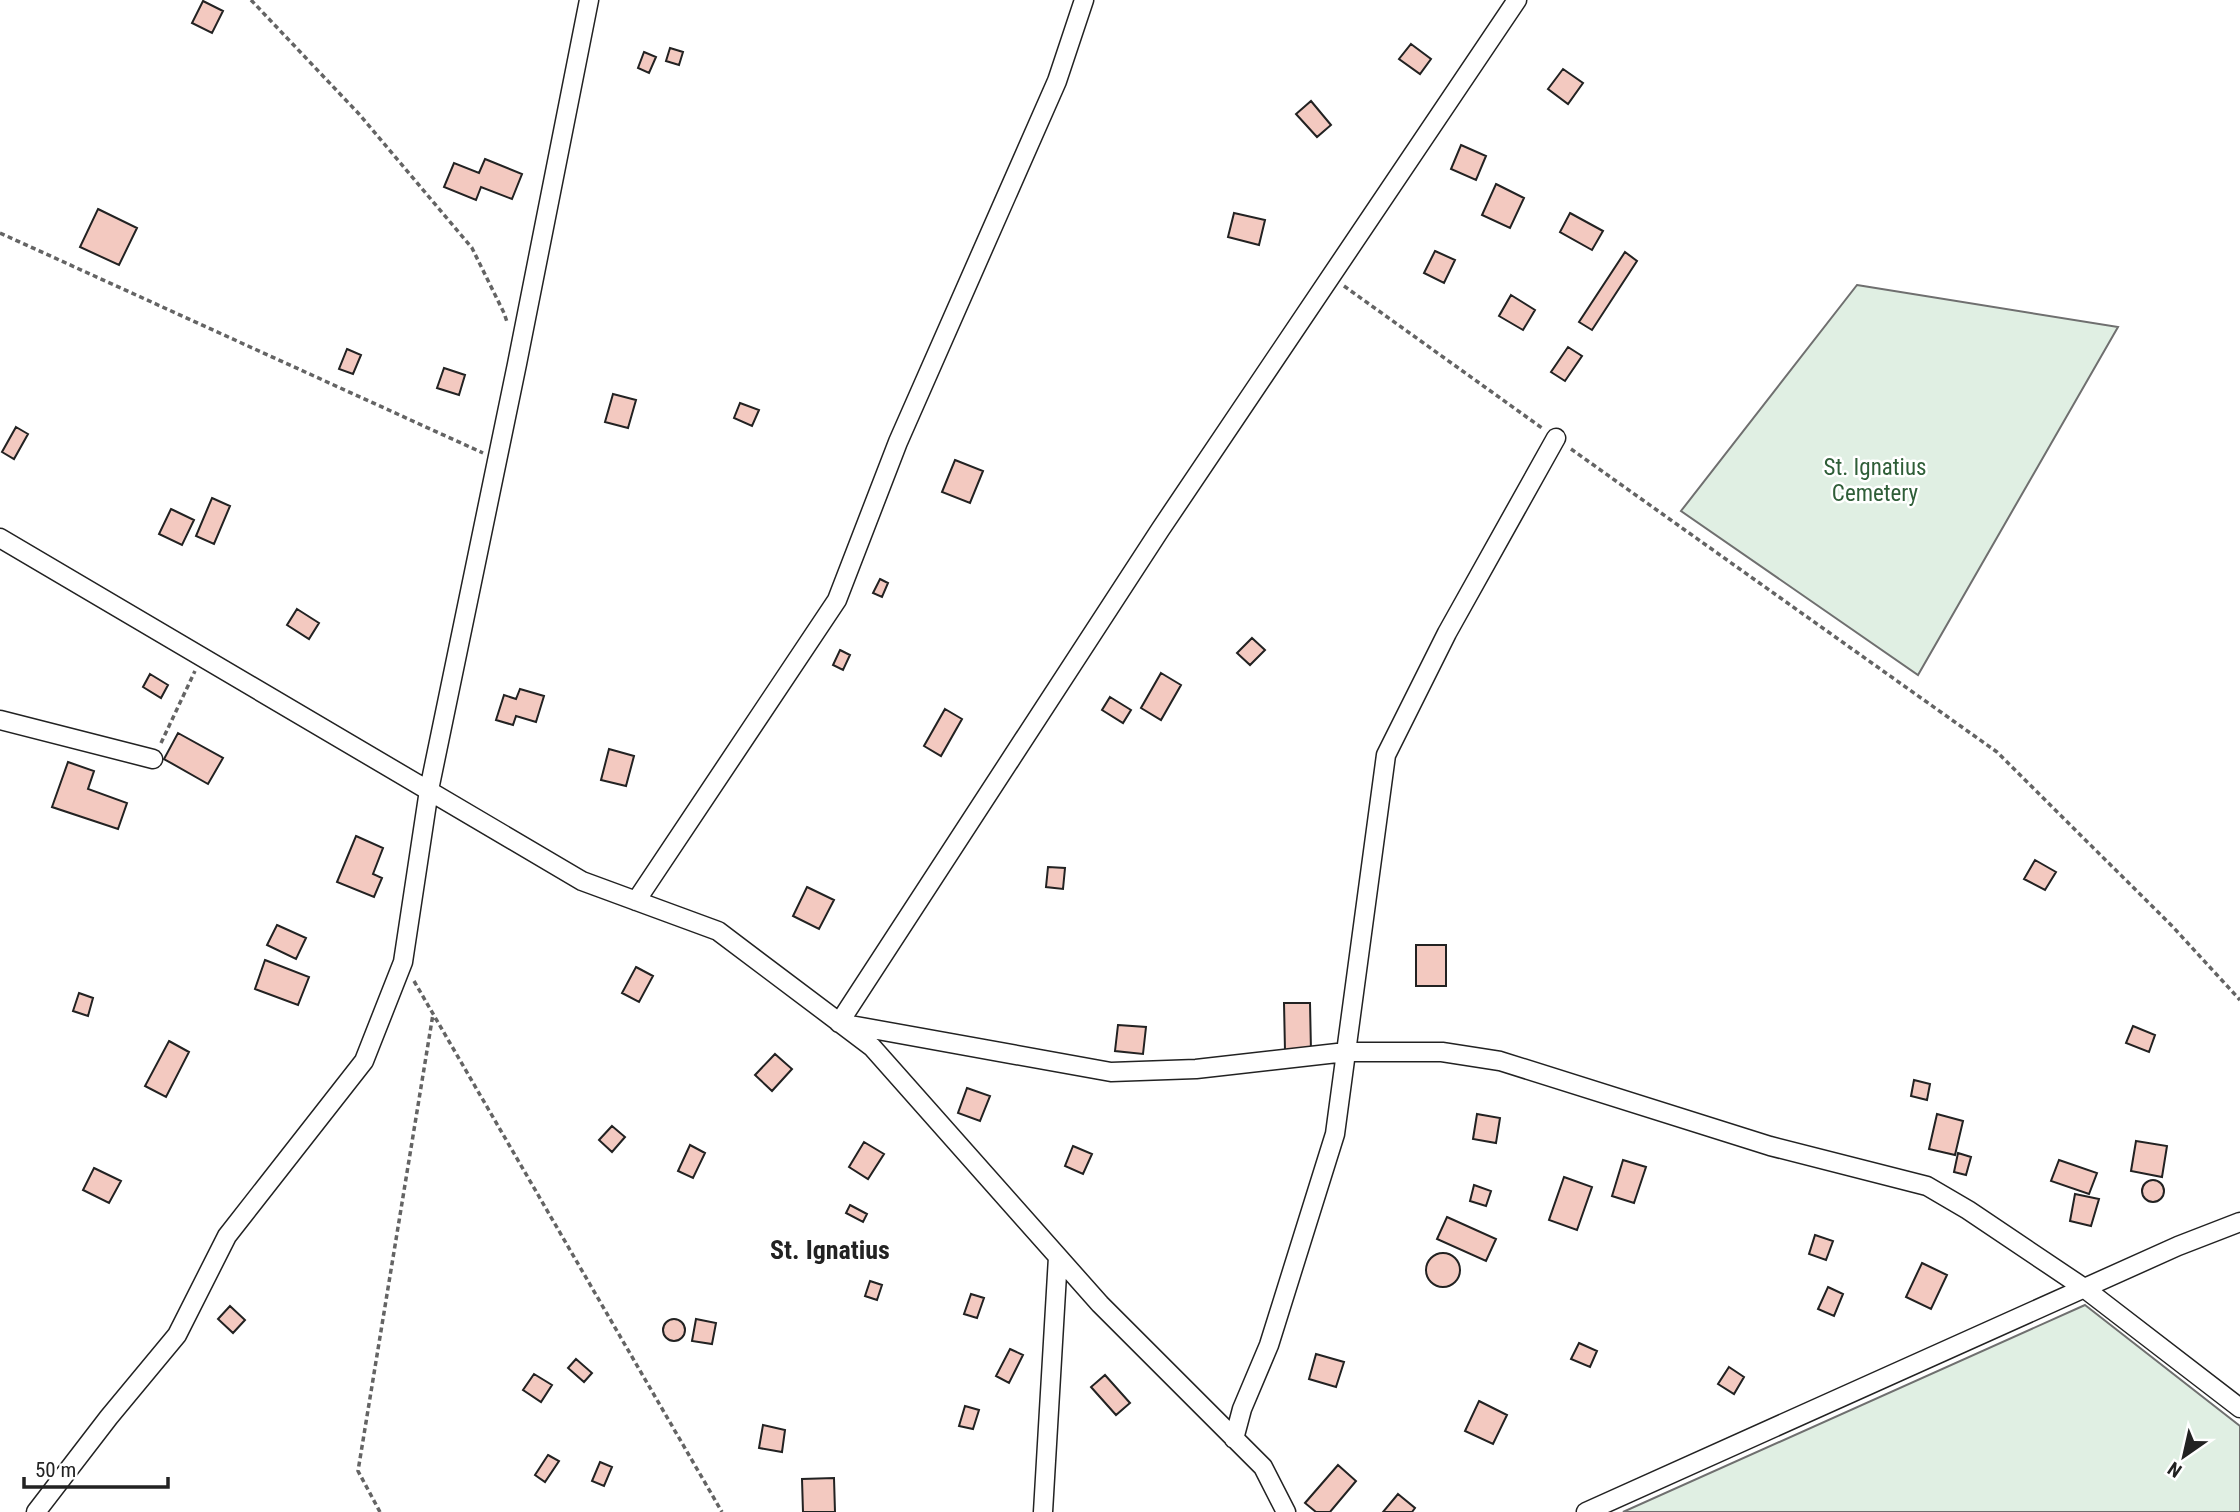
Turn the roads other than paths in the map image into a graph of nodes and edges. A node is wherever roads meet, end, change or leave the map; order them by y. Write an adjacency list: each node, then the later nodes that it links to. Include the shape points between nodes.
1 (589, 0): 8 (street)
2 (1084, 0): 9 (street, via 1058,80 898,442 836,600)
3 (1517, 0): 10 (street, via 1160,530)
4 (1556, 438): 11 (street, via 1447,633 1386,755)
5 (0, 538): 8 (street)
6 (0, 720): 7 (street)
7 (153, 759)
8 (429, 790): 9 (street, via 582,881); 17 (street, via 403,962 364,1060 227,1236 177,1335)
9 (636, 901): 10 (street, via 718,931)
10 (839, 1023): 11 (street, via 1111,1072 1196,1069); 13 (street, via 872,1047)
11 (1346, 1052): 14 (street, via 1442,1052 1500,1061 1770,1146 1927,1186); 16 (street, via 1335,1134 1269,1345)
12 (2240, 1222): 14 (street)
13 (1058, 1257): 16 (street); 18 (street)
14 (2084, 1288): 15 (street); 20 (street)
15 (2240, 1408)
16 (1234, 1438): 19 (street, via 1263,1467)
17 (36, 1512)
18 (1043, 1512)
19 (1286, 1512)
20 (1586, 1512)

